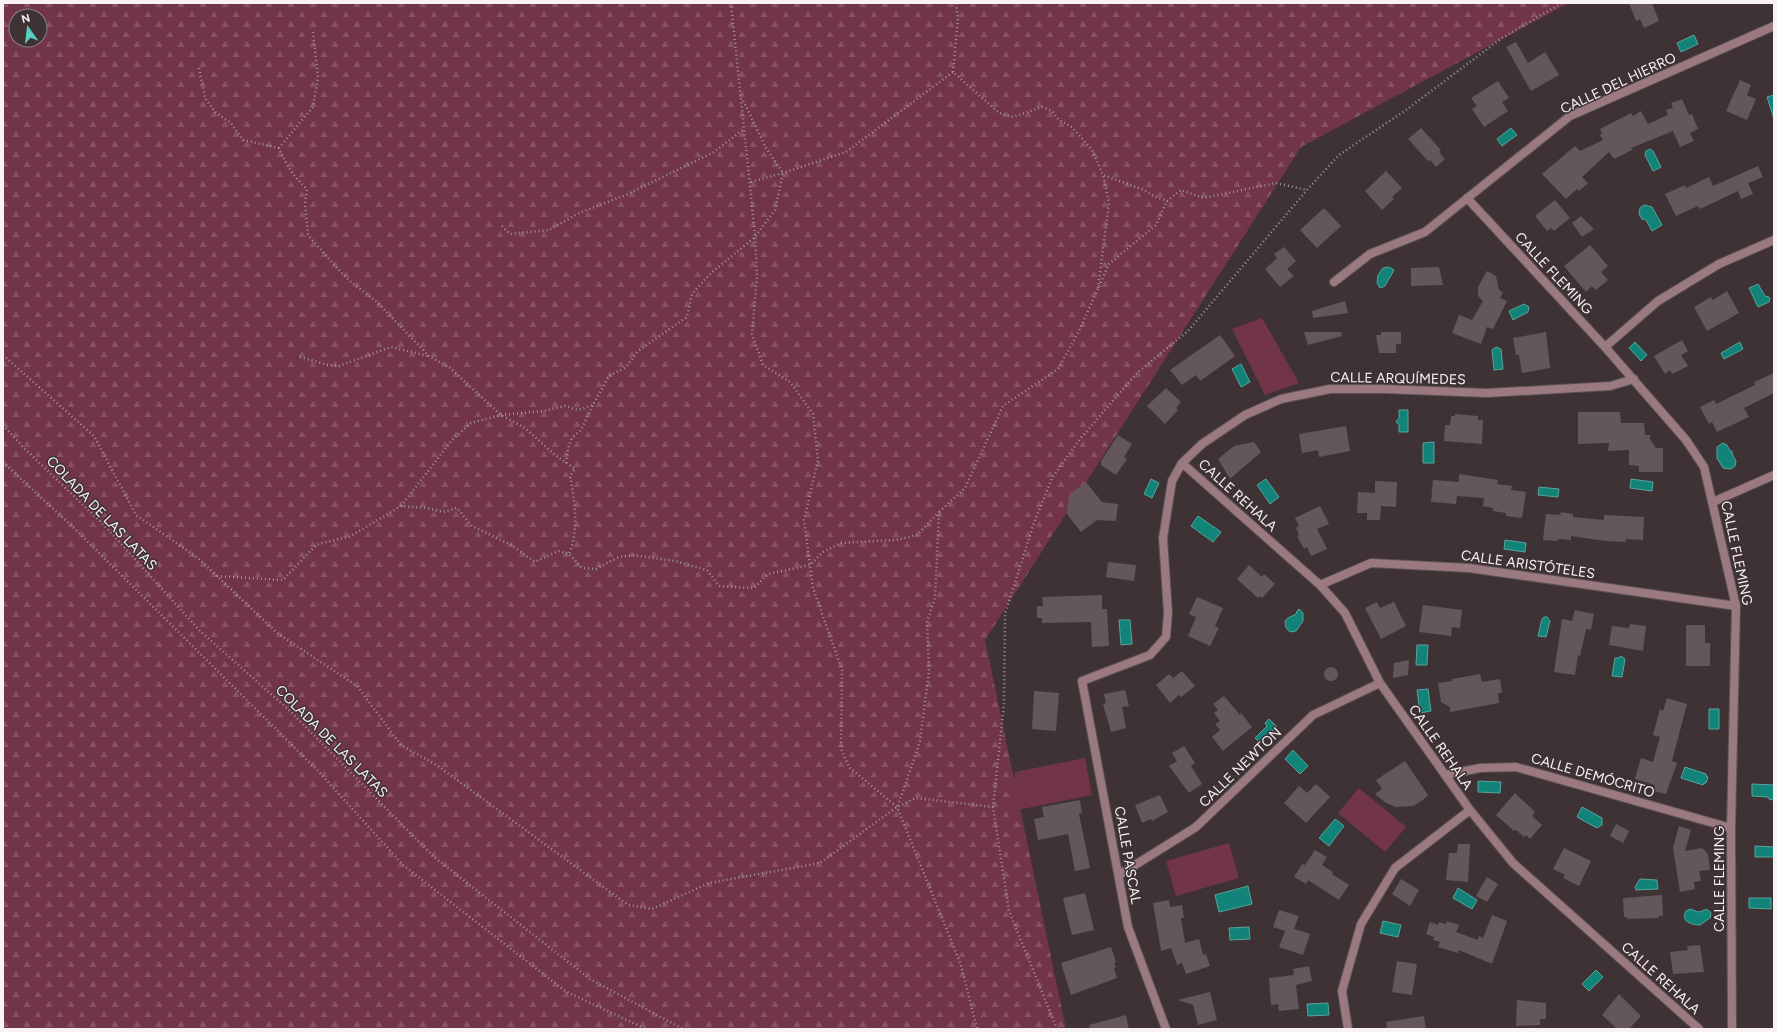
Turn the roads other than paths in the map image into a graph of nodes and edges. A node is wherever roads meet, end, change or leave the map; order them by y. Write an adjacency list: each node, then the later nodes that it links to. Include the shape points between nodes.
1 (1774, 26): 2 (street, CALLE DEL HIERRO, via 1570,116)
2 (1467, 198): 4 (street, CALLE DEL HIERRO, via 1425,232 1370,254); 5 (street, CALLE FLEMING)
3 (1774, 240): 5 (street, via 1719,264 1658,301)
4 (1334, 282)
5 (1605, 346): 6 (street, CALLE FLEMING)
6 (1634, 379): 7 (street, CALLE ARQUÍMEDES, via 1610,386 1487,393 1384,388 1330,389 1281,399 1245,415 1202,444); 9 (street, CALLE FLEMING, via 1686,440 1704,467)
7 (1182, 464): 10 (street, CALLE REHALA); 12 (street, CALLE ARQUÍMEDES, via 1172,481 1163,538 1168,613 1166,637 1150,655)
8 (1774, 475): 9 (street)
9 (1713, 502): 11 (street, CALLE FLEMING)
10 (1320, 585): 11 (street, CALLE ARISTÓTELES, via 1371,563 1469,568); 13 (street, CALLE REHALA, via 1345,614)
11 (1736, 606): 16 (street, CALLE FLEMING)
12 (1082, 681): 17 (street, CALLE PASCAL)
13 (1380, 683): 14 (street, CALLE REHALA); 17 (street, CALLE NEWTON, via 1313,715 1196,828)
14 (1445, 775): 15 (street, CALLE REHALA); 16 (street, CALLE DEMÓCRITO, via 1480,768 1516,767)
15 (1470, 810): 19 (street, via 1395,868 1361,924 1342,991); 20 (street, CALLE REHALA, via 1513,863)
16 (1732, 828): 21 (street, CALLE FLEMING)
17 (1119, 875): 18 (street, CALLE PASCAL, via 1128,927)
18 (1166, 1029)
19 (1348, 1029)
20 (1699, 1029)
21 (1732, 1029)

